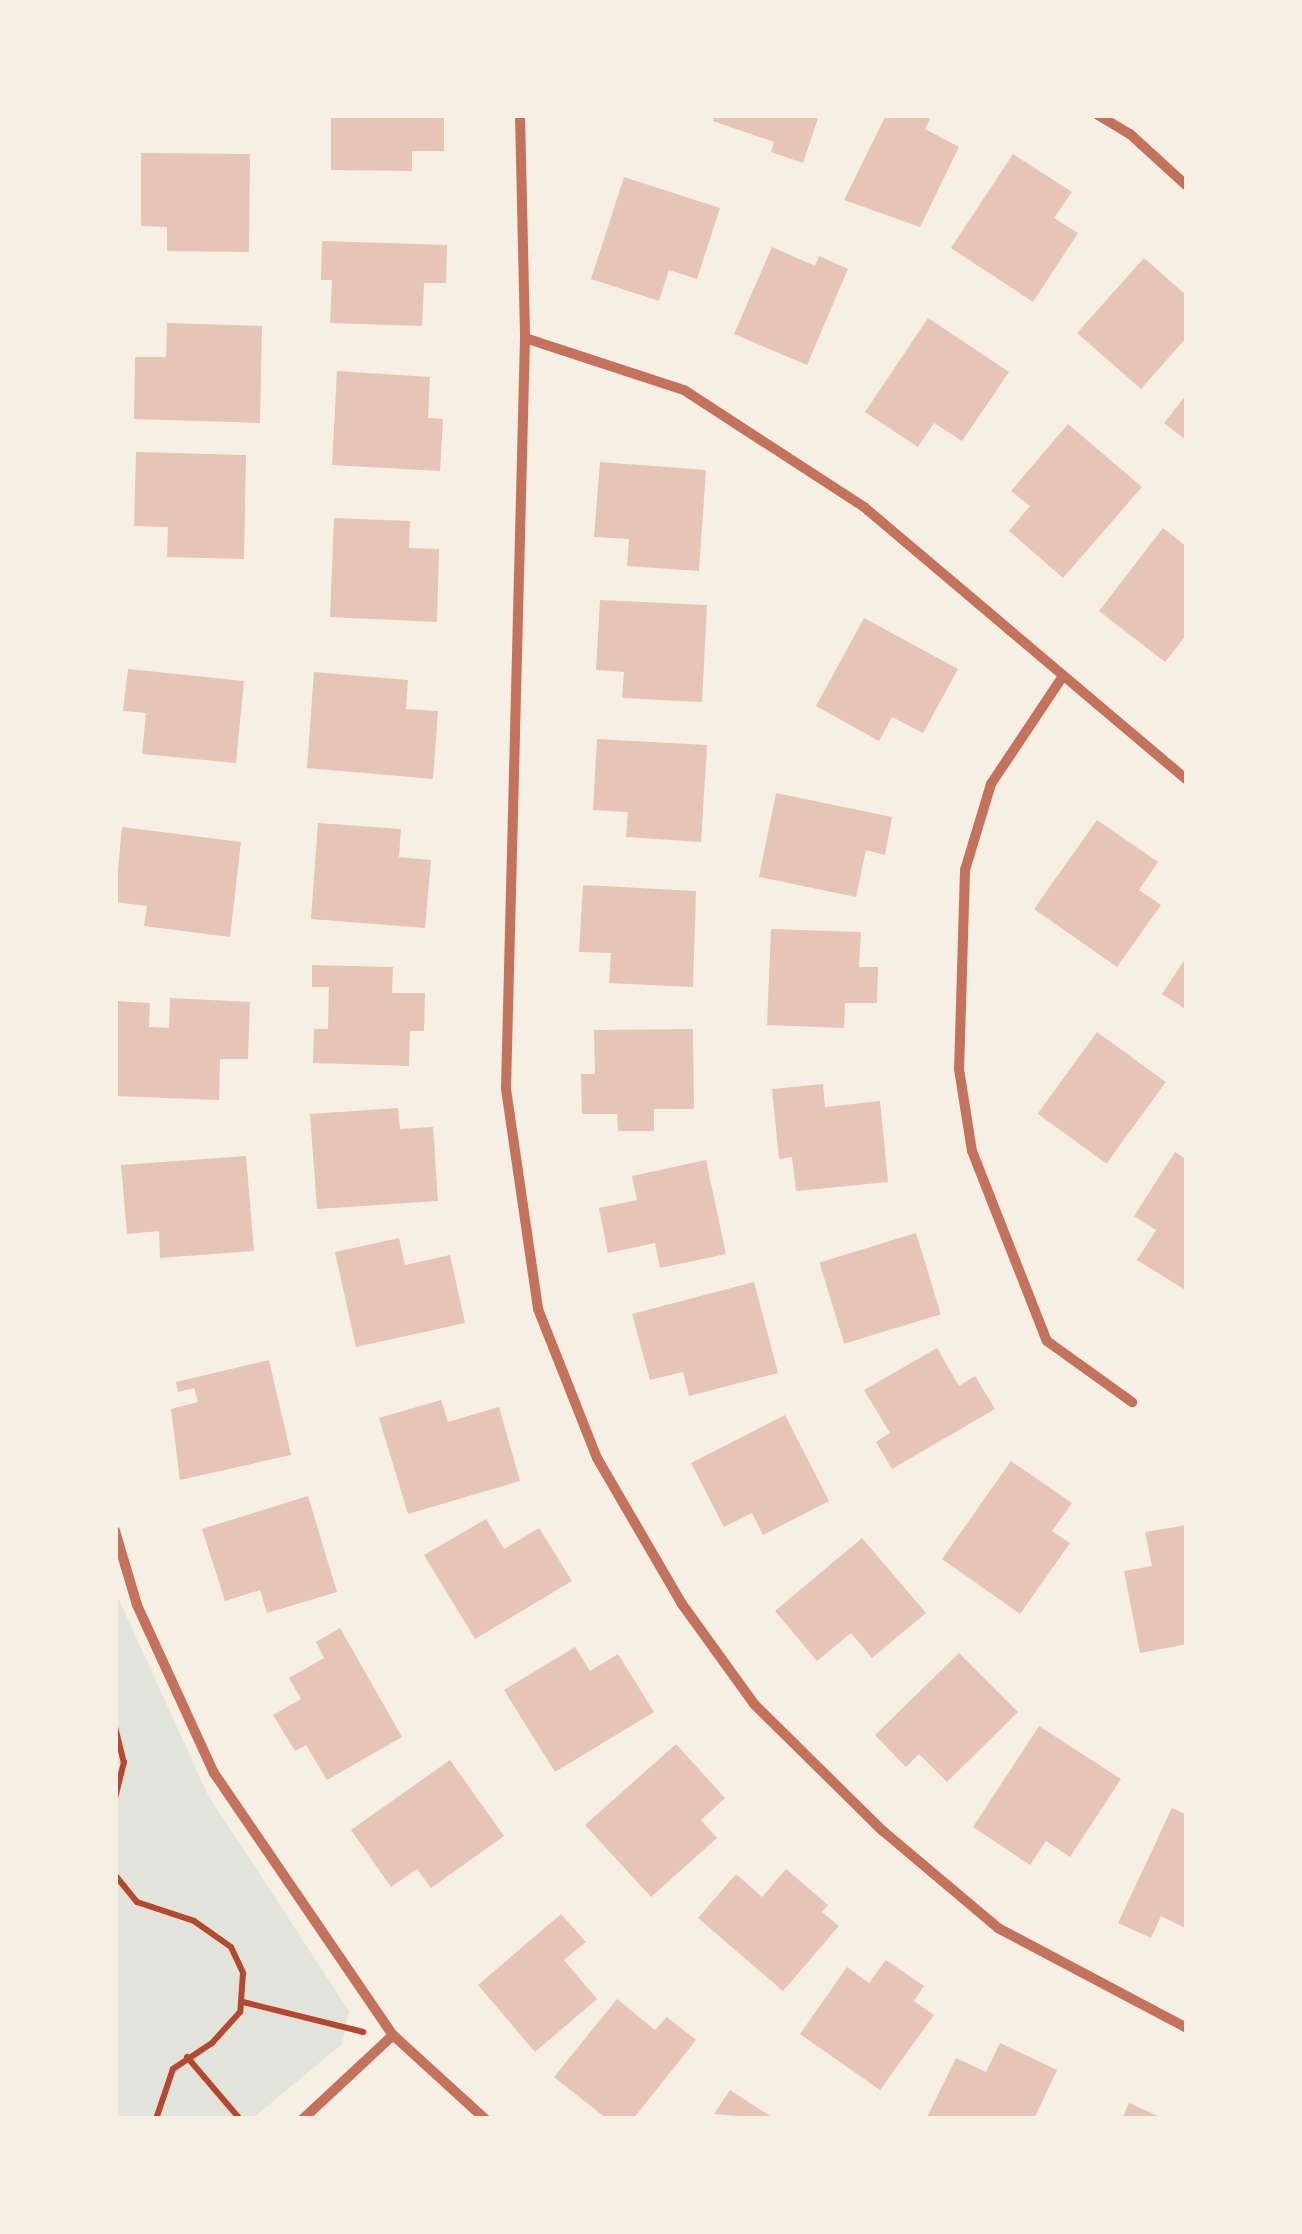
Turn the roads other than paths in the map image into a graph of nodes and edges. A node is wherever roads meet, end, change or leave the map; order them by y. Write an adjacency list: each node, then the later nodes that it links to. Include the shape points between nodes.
1 (520, 115): 4 (street)
2 (1098, 115): 3 (street, via 1130,134)
3 (1187, 186)
4 (525, 338): 5 (street, via 684,390 864,507); 9 (street, via 506,1089 538,1309 589,1440 682,1604 754,1704 870,1818 998,1928)
5 (1061, 679): 6 (street); 7 (street, via 990,784 965,870 959,1069 972,1151 1046,1341)
6 (1187, 780)
7 (1132, 1402)
8 (115, 1531): 10 (street, via 137,1606 214,1773)
9 (1187, 2028)
10 (393, 2035): 11 (street); 12 (street)
11 (303, 2119)
12 (485, 2119)

